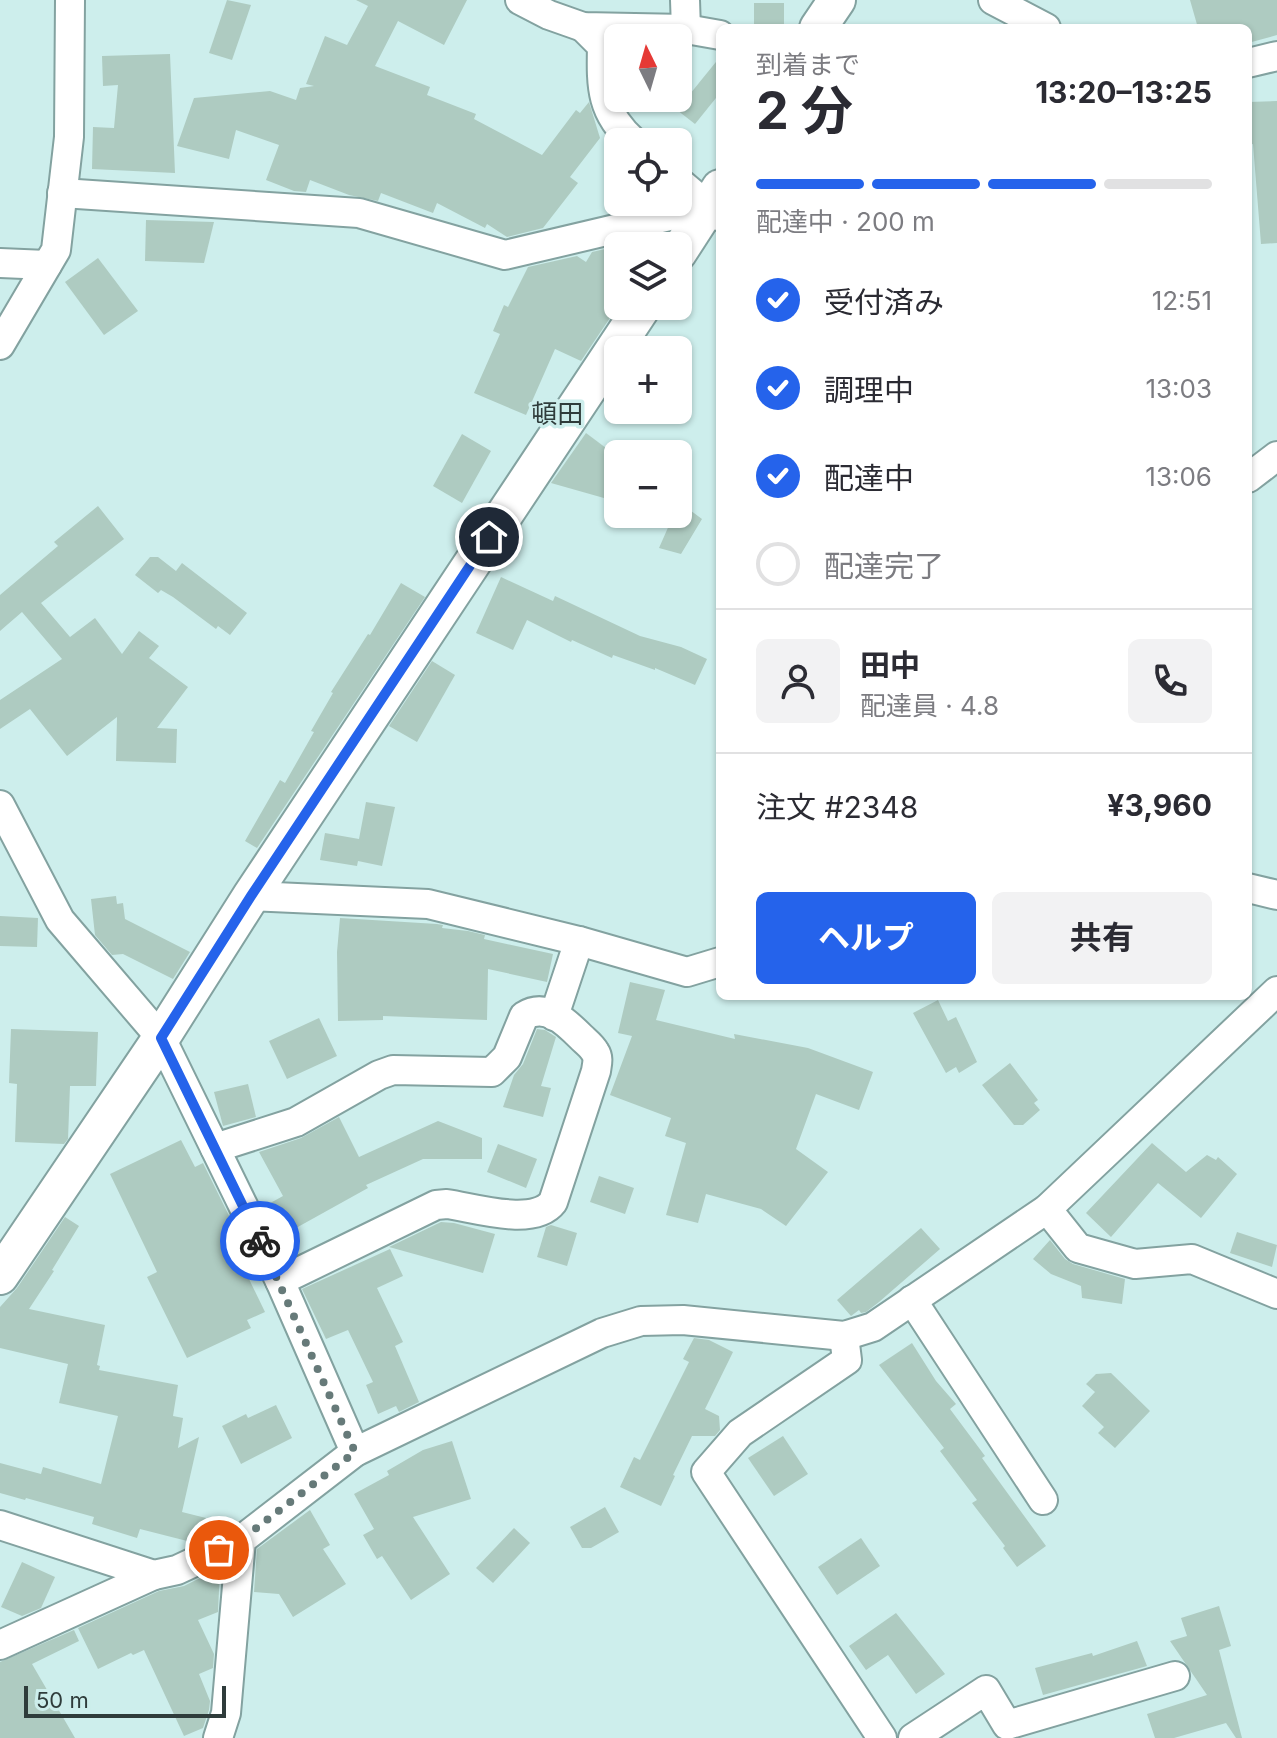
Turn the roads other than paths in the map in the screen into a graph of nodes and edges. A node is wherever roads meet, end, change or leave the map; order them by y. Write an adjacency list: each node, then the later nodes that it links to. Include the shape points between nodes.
1 (70, 0): 17 (street, via 69,137)
2 (520, 0): 9 (street)
3 (685, 0): 6 (street)
4 (837, 0): 7 (street)
5 (993, 0): 8 (street)
6 (686, 24)
7 (821, 24)
8 (1038, 24)
9 (583, 27): 10 (street); 15 (street, via 602,46 601,85)
10 (604, 27)
11 (692, 30): 12 (street)
12 (716, 34)
13 (1277, 56): 14 (street)
14 (1252, 62)
15 (618, 128)
16 (692, 189): 18 (street)
17 (62, 193): 18 (street, via 359,213 505,255); 21 (street, via 56,250)
18 (716, 204): 19 (street)
19 (692, 235)
20 (0, 263): 21 (street)
21 (47, 265): 23 (street)
22 (634, 320): 29 (street)
23 (0, 345)
24 (1277, 456): 25 (street)
25 (1252, 475)
26 (0, 805): 34 (street, via 60,920)
27 (1252, 889): 28 (street)
28 (1277, 895)
29 (251, 896): 30 (street, via 428,904); 34 (street)
30 (579, 941): 31 (street, via 687,972); 33 (street)
31 (716, 963)
32 (1277, 991): 36 (street)
33 (554, 1016): 35 (street, via 539,1010 524,1016 507,1057 492,1072 393,1070 296,1122); 38 (street, via 595,1051 598,1060 547,1211 524,1216 436,1205)
34 (161, 1038): 35 (street); 37 (street)
35 (215, 1148): 38 (street)
36 (1047, 1209): 39 (street, via 1078,1248 1135,1264 1192,1259); 40 (street)
37 (0, 1276)
38 (280, 1281): 42 (street)
39 (1277, 1294)
40 (912, 1300): 41 (street, via 873,1327); 43 (street)
41 (844, 1336): 42 (street, via 683,1320 641,1321 602,1333); 50 (street, via 847,1360 740,1433 706,1472)
42 (355, 1452): 45 (street)
43 (1043, 1500)
44 (0, 1525): 46 (street)
45 (241, 1540): 46 (street); 49 (street, via 226,1713)
46 (154, 1575): 47 (street)
47 (0, 1645)
48 (1175, 1676): 51 (street, via 1007,1725 986,1690)
49 (218, 1738)
50 (882, 1738)
51 (913, 1738)

